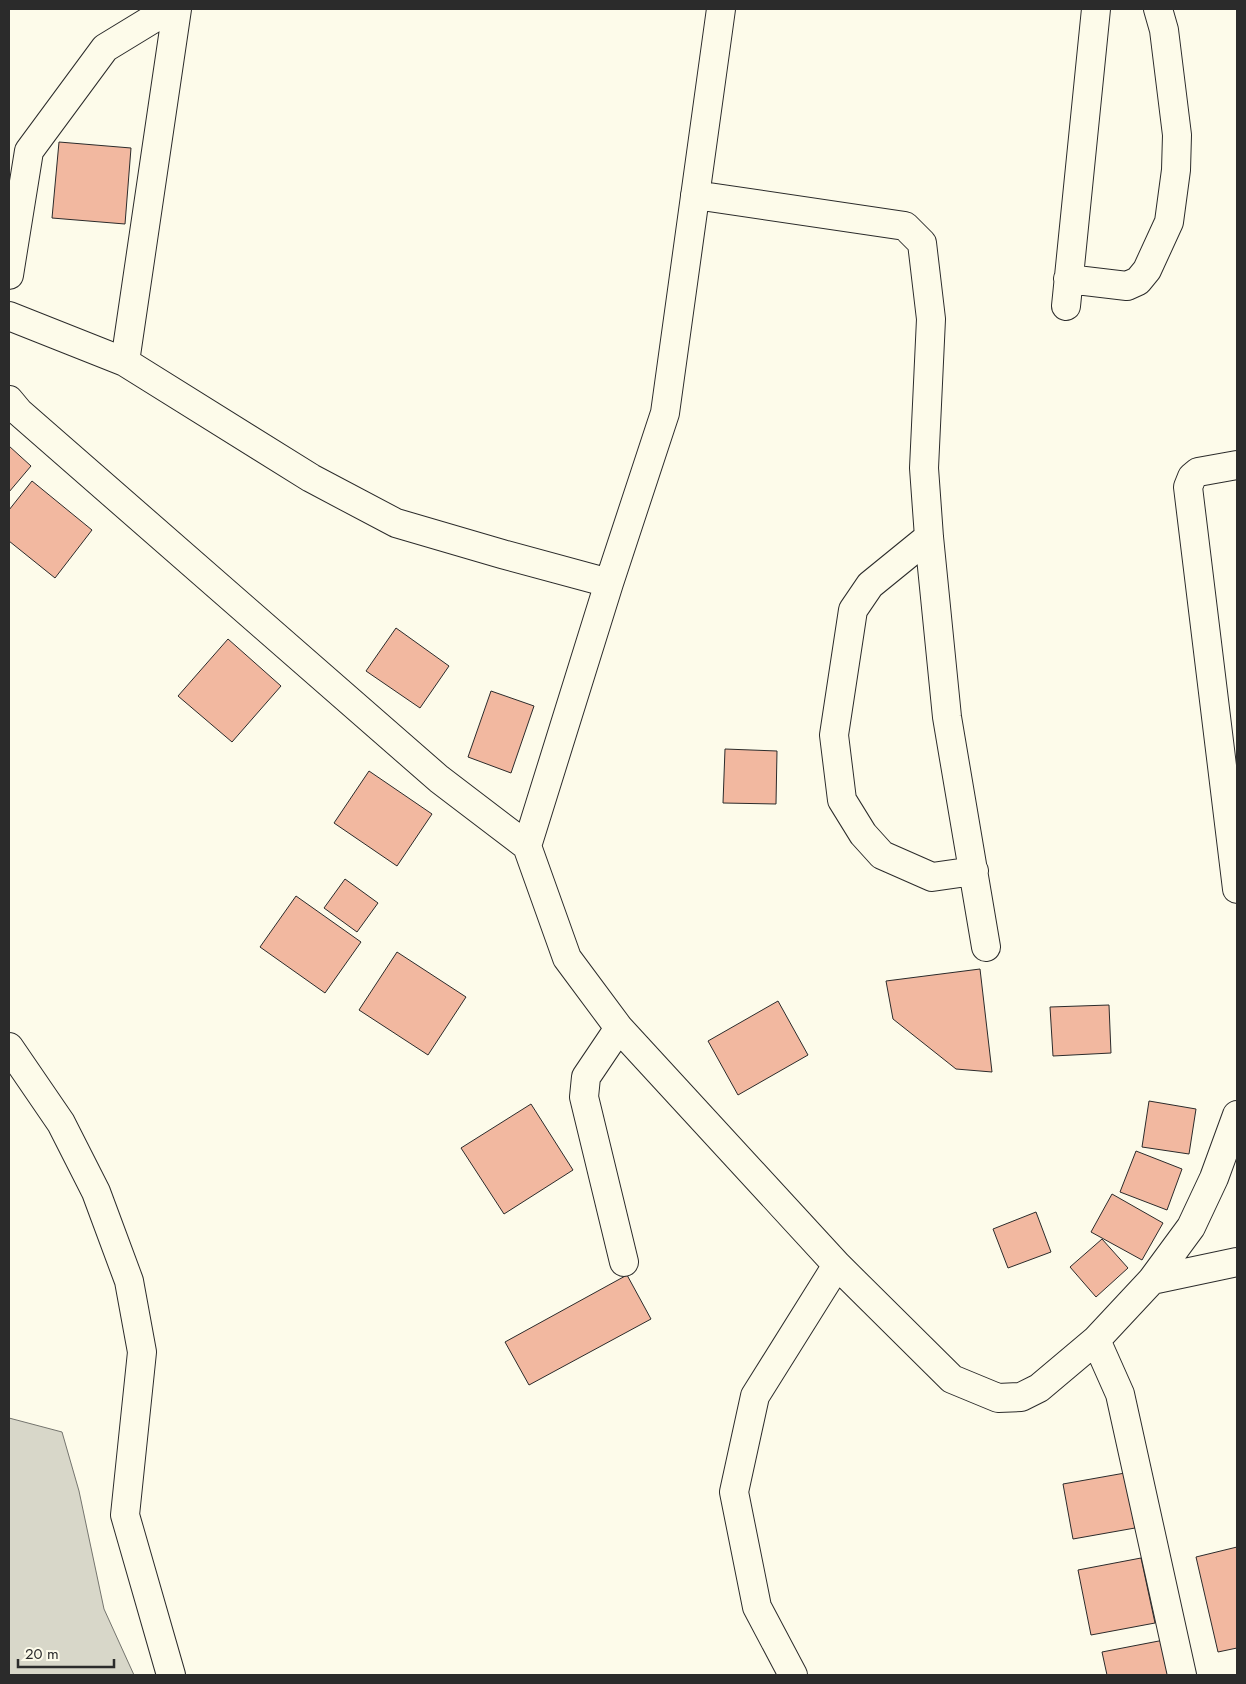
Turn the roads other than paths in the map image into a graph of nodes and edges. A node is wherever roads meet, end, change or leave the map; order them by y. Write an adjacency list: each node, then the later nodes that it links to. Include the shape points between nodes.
1 (169, 9): 7 (street, via 105,48 29,151)
2 (177, 9): 11 (street)
3 (721, 9): 6 (street)
4 (1096, 9): 8 (street)
5 (1158, 9): 8 (street, via 1164,30 1177,135 1169,222 1147,270 1138,281 1127,286)
6 (695, 195): 14 (street, via 904,226 922,243 931,318 924,468); 15 (street, via 665,413)
7 (9, 275)
8 (1068, 279): 9 (street)
9 (1066, 306)
10 (9, 316): 11 (street)
11 (125, 362): 15 (street, via 311,478 396,523)
12 (9, 400): 16 (street, via 439,779)
13 (1237, 465): 18 (street, via 1198,472 1188,487)
14 (929, 537): 17 (street, via 947,717); 17 (street, via 870,585 852,610 834,735 842,800 863,834 882,855 932,877)
15 (609, 583): 16 (street)
16 (527, 846): 20 (street, via 567,958)
17 (974, 872): 19 (street)
18 (1237, 888)
19 (986, 947)
20 (619, 1028): 23 (street, via 586,1077 584,1097); 25 (street)
21 (9, 1047): 28 (street, via 61,1123 96,1192 129,1281 142,1352 125,1515)
22 (1237, 1115): 26 (street, via 1214,1178 1191,1227)
23 (624, 1262)
24 (1237, 1262): 26 (street)
25 (837, 1265): 27 (street, via 952,1379 998,1398 1021,1398 1039,1388); 29 (street, via 755,1396 734,1492 757,1606)
26 (1152, 1280): 27 (street)
27 (1096, 1340): 30 (street, via 1120,1394)
28 (171, 1675)
29 (793, 1675)
30 (1182, 1675)

